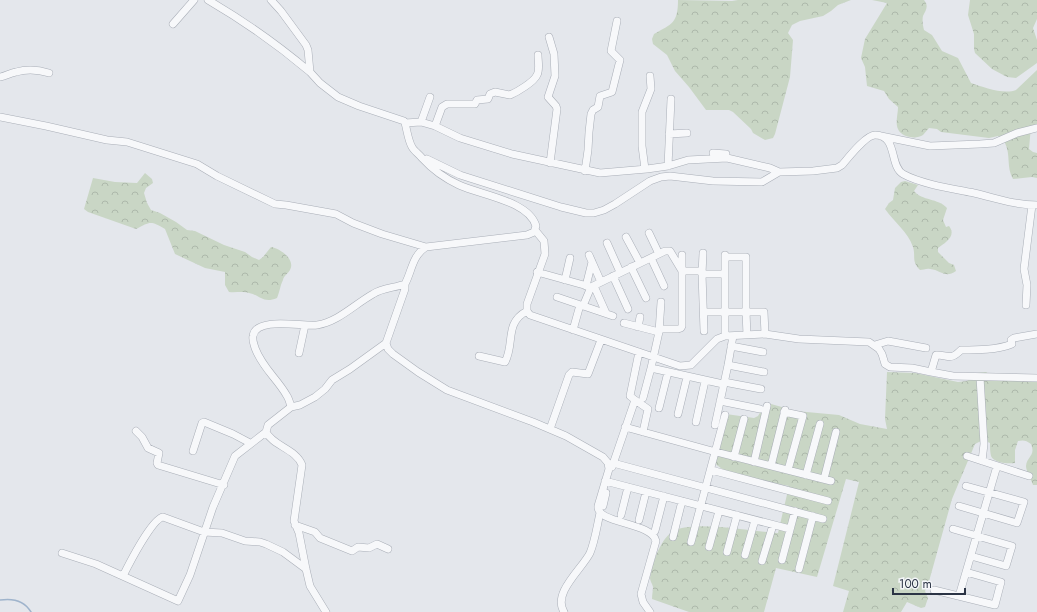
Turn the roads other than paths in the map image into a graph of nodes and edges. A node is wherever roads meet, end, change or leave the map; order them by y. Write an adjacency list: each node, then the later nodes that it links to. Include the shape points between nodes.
1 (194, 0): 5 (street)
2 (208, 0): 8 (street, via 273,42)
3 (271, 0): 8 (street, via 306,46)
4 (617, 21): 28 (street, via 611,51 620,61 612,92 600,96 598,106 591,114)
5 (173, 24)
6 (549, 37): 25 (street, via 554,54 554,76 548,97 557,109)
7 (538, 55): 17 (street, via 537,75 522,88 510,95 492,93 488,99 477,100 475,104 444,105)
8 (310, 72): 16 (street, via 338,97)
9 (49, 73): 11 (street, via 25,70)
10 (650, 76): 27 (street, via 651,89 642,112)
11 (0, 77)
12 (430, 97): 15 (street)
13 (671, 99): 20 (street)
14 (0, 117): 35 (street, via 127,142 197,164 275,204 336,214 382,234)
15 (421, 122): 16 (street); 17 (street)
16 (405, 123): 23 (street, via 411,145)
17 (435, 126): 25 (street, via 460,138)
18 (1037, 128): 21 (street, via 994,143 980,144 930,146)
19 (688, 133): 20 (street)
20 (670, 134): 26 (street)
21 (881, 136): 29 (street, via 869,137 837,168); 30 (street, via 891,145 897,167 902,174 942,187 1020,205)
22 (713, 153): 24 (street)
23 (421, 156): 29 (street, via 460,175 586,213 609,207 650,181 661,177 763,186); 31 (street, via 440,173 460,185 513,204 525,211 533,219)
24 (727, 156): 26 (street, via 688,160); 29 (street, via 739,155 739,160)
25 (550, 163): 28 (street)
26 (668, 166): 27 (street)
27 (645, 169): 28 (street, via 600,173)
28 (585, 171)
29 (779, 172)
30 (1034, 205): 58 (street, via 1024,269 1027,285)
31 (536, 230): 35 (street, via 527,235); 44 (street, via 544,241 545,248)
32 (648, 233): 37 (street)
33 (626, 237): 41 (street)
34 (607, 243): 45 (street)
35 (426, 246): 51 (street, via 416,255)
36 (703, 253): 46 (street)
37 (659, 254): 40 (street); 43 (street, via 669,250)
38 (682, 254): 43 (street)
39 (570, 258): 49 (street)
40 (651, 258): 41 (street); 53 (street)
41 (640, 263): 42 (street)
42 (632, 267): 45 (street); 55 (street)
43 (682, 271): 46 (street, via 700,271); 69 (street, via 682,326 678,329)
44 (537, 272): 49 (street); 60 (street)
45 (620, 272): 48 (street)
46 (702, 274): 47 (street); 61 (street)
47 (725, 274): 62 (street); 63 (street, via 725,256 746,257)
48 (614, 276): 50 (street); 59 (street)
49 (565, 280): 52 (street)
50 (601, 282): 52 (street); 52 (street, via 591,258)
51 (405, 284): 66 (street, via 373,293 354,307 324,323); 77 (street)
52 (590, 286): 57 (street); 57 (street, via 610,315)
53 (664, 286)
54 (557, 297): 57 (street)
55 (646, 298)
56 (661, 302): 69 (street)
57 (582, 305): 68 (street)
58 (1026, 305)
59 (628, 309)
60 (527, 311): 68 (street, via 530,315); 84 (street, via 518,316 512,327 505,362)
61 (704, 312): 62 (street); 70 (street)
62 (725, 312): 63 (street); 74 (street)
63 (746, 312): 71 (street, via 764,312); 73 (street)
64 (640, 317): 67 (street)
65 (624, 323): 67 (street)
66 (305, 325): 81 (street); 100 (street, via 263,325 253,336 259,358 286,395)
67 (638, 327): 69 (street)
68 (573, 330): 76 (street)
69 (659, 331): 85 (street)
70 (704, 331)
71 (765, 334): 73 (street); 78 (street, via 798,339 869,342)
72 (1037, 334): 90 (street, via 1014,338 1008,346 961,350 958,355 952,357 936,355)
73 (747, 335): 75 (street)
74 (725, 336): 75 (street); 85 (street, via 712,343 691,365 680,366)
75 (733, 336): 79 (street)
76 (601, 340): 82 (street); 109 (street, via 588,374 572,372 569,375)
77 (386, 343): 100 (street, via 332,380 315,397); 109 (street, via 393,354 447,390)
78 (875, 345): 80 (street, via 888,341); 90 (street, via 882,354 885,364 890,367)
79 (731, 346): 83 (street); 86 (street)
80 (926, 348)
81 (299, 352)
82 (639, 352): 85 (street); 98 (street, via 630,396)
83 (763, 352)
84 (479, 356)
85 (653, 357): 87 (street)
86 (728, 365): 89 (street); 95 (street)
87 (651, 368): 88 (street); 97 (street)
88 (668, 372): 92 (street); 101 (street)
89 (764, 372)
90 (931, 372): 91 (street, via 952,376)
91 (980, 376): 93 (street); 119 (street, via 984,444)
92 (687, 377): 94 (street); 102 (street)
93 (1037, 378)
94 (705, 381): 95 (street); 105 (street)
95 (723, 383): 96 (street); 99 (street)
96 (761, 389)
97 (643, 398)
98 (635, 400): 108 (street); 112 (street, via 648,409)
99 (720, 401): 106 (street); 120 (street, via 763,408)
100 (291, 407): 111 (street, via 268,425)
101 (659, 408)
102 (678, 414)
103 (725, 415): 116 (street)
104 (744, 419): 118 (street)
105 (696, 422)
106 (715, 424)
107 (820, 424): 126 (street)
108 (625, 427): 112 (street); 121 (street)
109 (550, 429): 128 (street, via 603,457 609,466)
110 (136, 431): 129 (street, via 149,449 159,453 158,465)
111 (266, 432): 114 (street); 150 (street, via 299,459 302,465 293,517)
112 (643, 432): 116 (street)
113 (836, 432): 126 (street, via 828,480)
114 (250, 444): 115 (street, via 204,422); 129 (street, via 235,456)
115 (193, 451)
116 (716, 452): 118 (street); 124 (street)
117 (967, 456): 119 (street)
118 (734, 457): 120 (street)
119 (982, 461): 123 (street)
120 (754, 462): 122 (street)
121 (613, 463): 128 (street); 132 (street)
122 (771, 466): 125 (street); 125 (street, via 785,411 803,416)
123 (997, 466): 127 (street); 134 (street)
124 (711, 470): 132 (street); 137 (street)
125 (788, 470): 126 (street)
126 (806, 475)
127 (1029, 476)
128 (607, 482): 131 (street); 140 (street, via 598,506 598,511)
129 (224, 485): 155 (street)
130 (966, 486): 134 (street)
131 (628, 487): 133 (street); 144 (street)
132 (706, 488): 138 (street); 142 (street)
133 (646, 492): 135 (street); 148 (street)
134 (989, 493): 143 (street); 143 (street, via 1024,502 1017,523)
135 (664, 496): 136 (street); 154 (street)
136 (682, 501): 138 (street); 157 (street)
137 (828, 501)
138 (701, 506): 141 (street); 158 (street)
139 (959, 506): 143 (street)
140 (602, 510): 174 (street, via 589,553 561,596 561,607); 175 (street, via 656,538 641,594)
141 (719, 511): 145 (street); 159 (street)
142 (795, 511): 146 (street); 152 (street)
143 (983, 513): 156 (street)
144 (621, 515)
145 (737, 515): 149 (street); 161 (street)
146 (813, 516): 147 (street); 168 (street)
147 (823, 519)
148 (639, 520)
149 (755, 520): 151 (street); 163 (street)
150 (295, 524): 160 (street, via 352,551 358,547 369,548 377,544); 167 (street)
151 (772, 524): 152 (street); 166 (street)
152 (790, 529): 165 (street)
153 (953, 529): 156 (street)
154 (655, 531)
155 (204, 532): 167 (street, via 222,533 245,541 266,544 283,552); 170 (street, via 160,517 141,543); 170 (street, via 190,575 178,601)
156 (976, 536): 164 (street); 164 (street, via 1012,546 1006,566)
157 (673, 537)
158 (691, 542)
159 (709, 547)
160 (388, 549)
161 (727, 552)
162 (62, 553): 170 (street)
163 (745, 555)
164 (970, 556): 169 (street)
165 (782, 560)
166 (762, 561)
167 (306, 569): 173 (street, via 310,586)
168 (799, 569)
169 (966, 572): 172 (street); 172 (street, via 1001,582 995,605)
170 (123, 576)
171 (934, 590): 172 (street)
172 (959, 596)
173 (326, 612)
174 (564, 612)
175 (650, 612)

